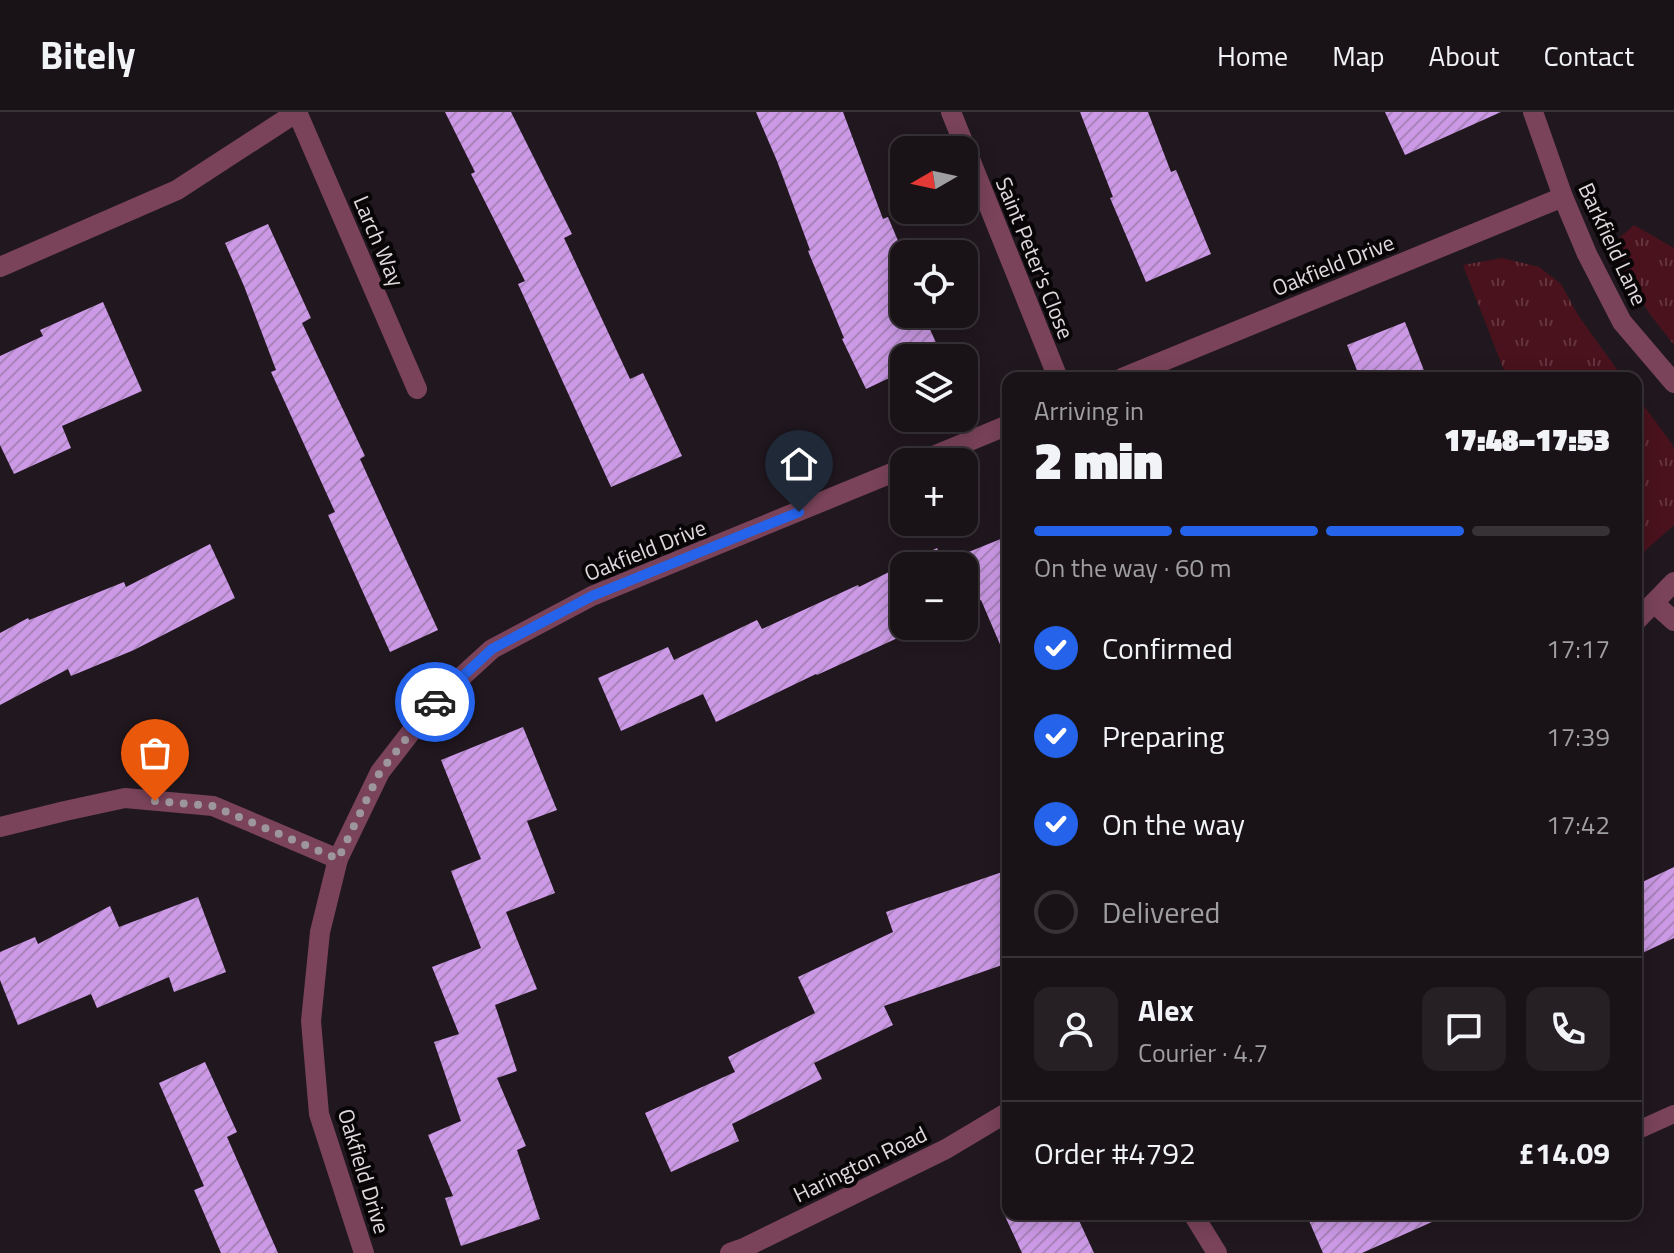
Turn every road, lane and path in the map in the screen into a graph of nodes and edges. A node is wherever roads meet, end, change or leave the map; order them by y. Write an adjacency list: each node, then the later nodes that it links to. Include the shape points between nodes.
1 (297, 112): 5 (street, via 177,190); 9 (street, Larch Way)
2 (951, 112): 6 (street, Saint Peter's Close)
3 (1533, 112): 4 (street, Barkfield Lane)
4 (1563, 197): 7 (street, Oakfield Drive); 8 (street, Barkfield Lane, via 1622,322)
5 (0, 267)
6 (1056, 372)
7 (1137, 372)
8 (1674, 383)
9 (417, 389)
10 (1002, 427): 11 (street)
11 (953, 448)
12 (890, 474): 18 (street, Oakfield Drive, via 592,596 492,649 435,701 380,772)
13 (1674, 582): 14 (street)
14 (1654, 603): 15 (street); 16 (street)
15 (1642, 615)
16 (1674, 621)
17 (0, 827): 18 (street, via 125,798 213,806)
18 (338, 859): 23 (street, Oakfield Drive, via 320,932 311,1021 319,1114)
19 (1674, 1114): 21 (lane)
20 (1002, 1116): 24 (street, Harington Road, via 946,1149)
21 (1642, 1128)
22 (1197, 1220): 25 (street)
23 (364, 1253)
24 (730, 1253)
25 (1217, 1253)

